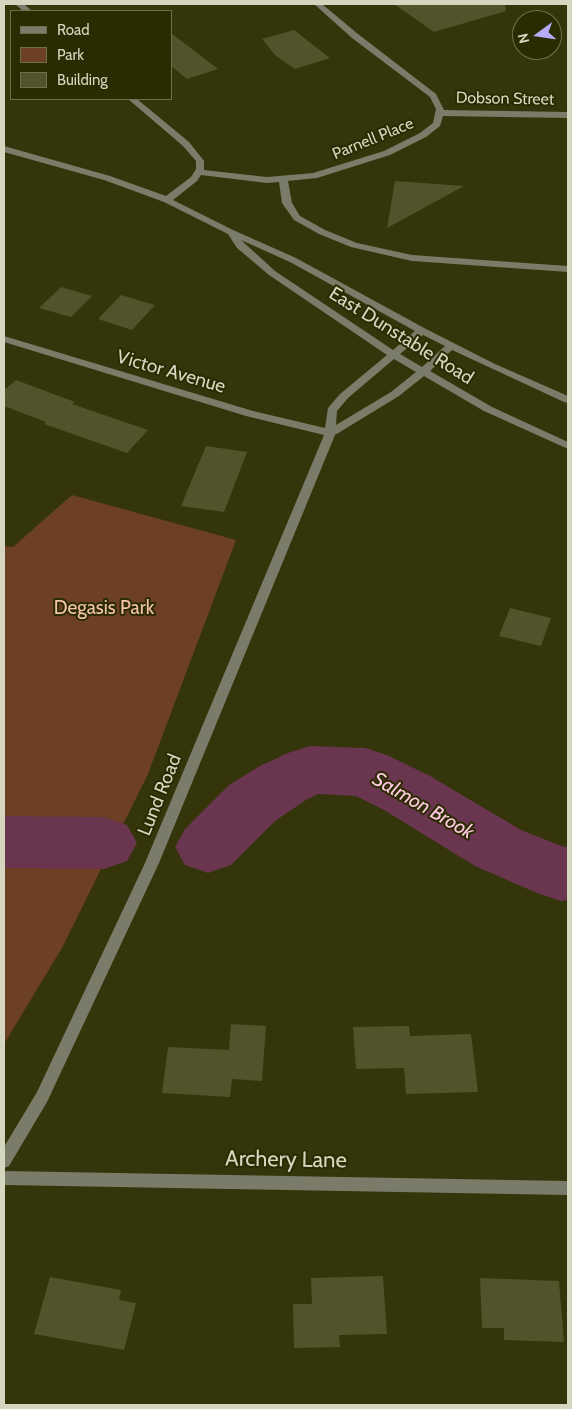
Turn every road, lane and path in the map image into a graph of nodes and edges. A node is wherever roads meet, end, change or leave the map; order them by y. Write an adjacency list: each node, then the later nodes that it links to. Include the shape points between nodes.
1 (318, 4): 3 (street, via 429,92 439,104)
2 (133, 100): 6 (street, via 196,154)
3 (440, 113): 4 (street, Dobson Street); 7 (street, Parnell Place, via 439,120 430,130 394,150 332,172)
4 (568, 115)
5 (4, 148): 8 (street, East Dunstable Road, via 107,178)
6 (199, 172): 7 (street, Parnell Place); 8 (street)
7 (284, 180): 10 (street, via 289,209 297,218 342,241 378,252 440,261)
8 (167, 200): 9 (street, East Dunstable Road)
9 (230, 232): 11 (street, East Dunstable Road, via 293,260); 14 (street, East Dunstable Road, via 240,246 272,273)
10 (568, 269)
11 (422, 331): 13 (street, East Dunstable Road); 14 (street, Lund Road)
12 (5, 341): 17 (street, Victor Avenue, via 250,414)
13 (452, 345): 15 (street); 16 (street, East Dunstable Road)
14 (392, 354): 15 (street, East Dunstable Road); 17 (street, Lund Road, via 337,403 329,418)
15 (423, 372): 17 (street, via 395,394); 18 (street, East Dunstable Road, via 509,420)
16 (568, 400)
17 (330, 433): 19 (street, Lund Road, via 140,890 42,1097)
18 (568, 446)
19 (4, 1161)
20 (4, 1178): 21 (street, Archery Lane)
21 (568, 1188)

